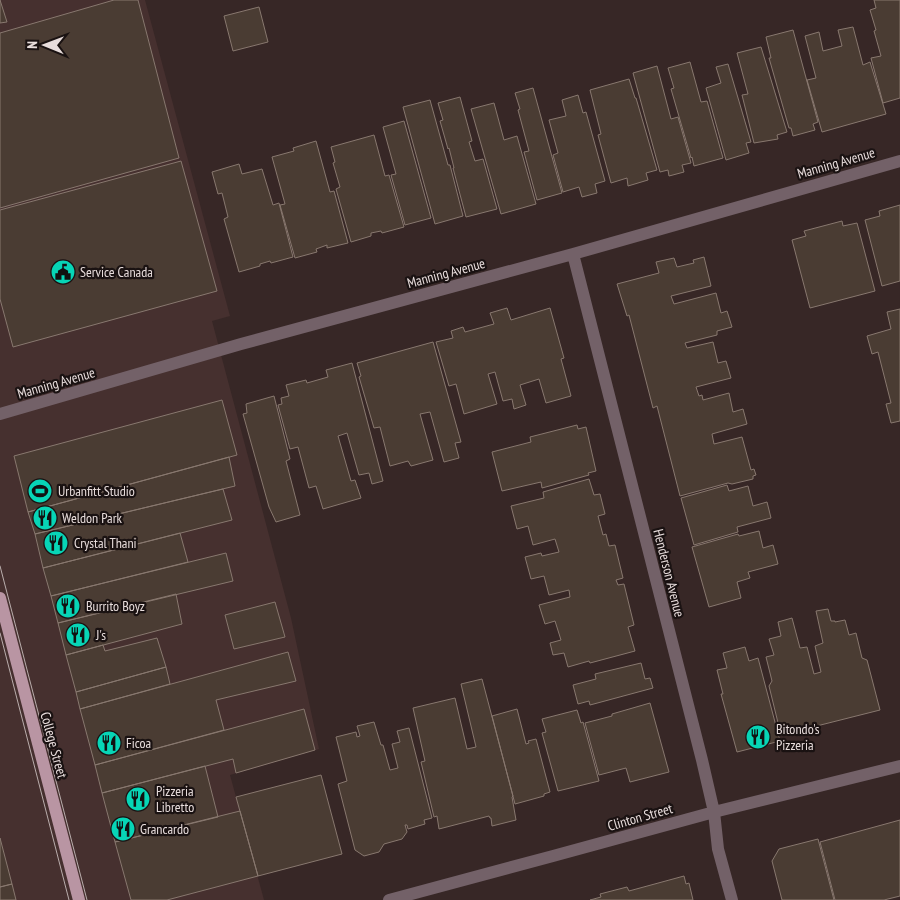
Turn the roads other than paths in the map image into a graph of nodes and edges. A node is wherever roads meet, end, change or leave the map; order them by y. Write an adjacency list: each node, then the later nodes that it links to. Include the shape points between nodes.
1 (900, 161): 2 (street, Manning Avenue)
2 (573, 254): 3 (street, Manning Avenue, via 241,344); 6 (street, Henderson Avenue)
3 (0, 414)
4 (0, 598): 8 (main road, College Street)
5 (900, 766): 6 (street, Clinton Street)
6 (714, 812): 7 (street, Clinton Street); 9 (street, Henderson Avenue, via 718,849)
7 (397, 899)
8 (78, 900)
9 (732, 900)

